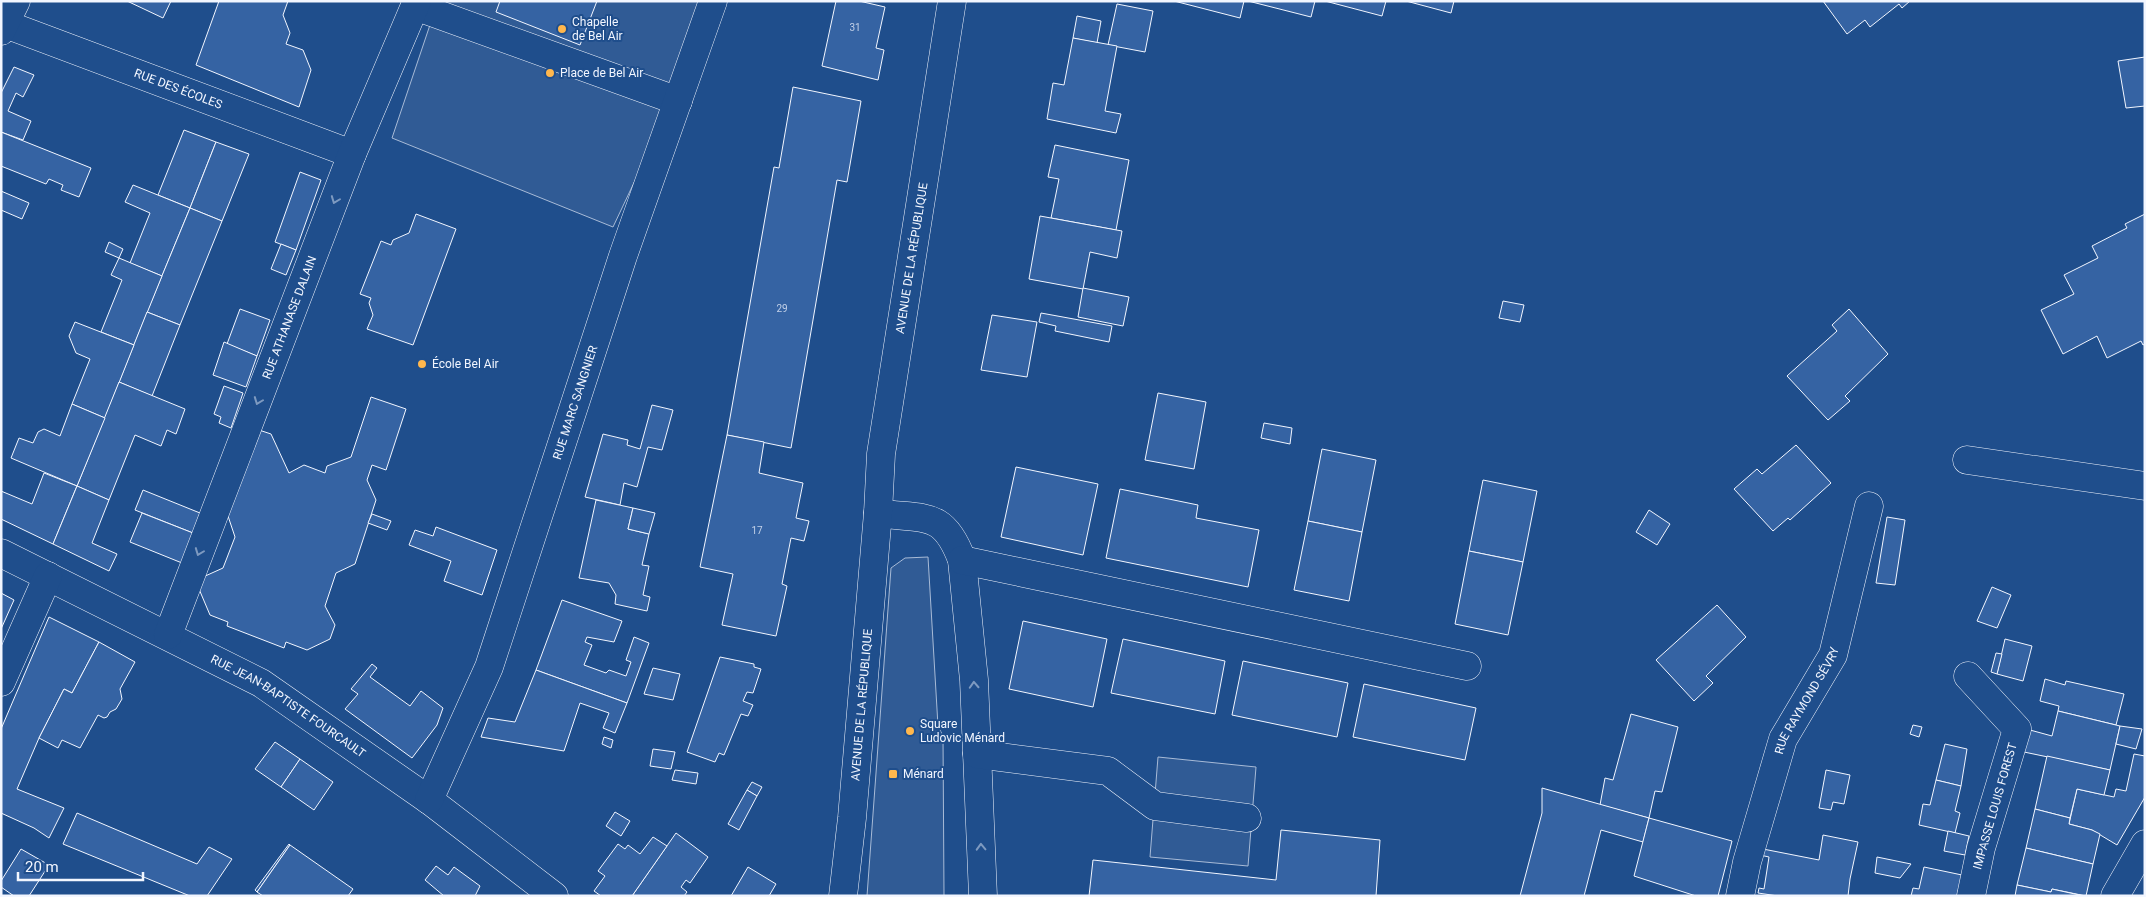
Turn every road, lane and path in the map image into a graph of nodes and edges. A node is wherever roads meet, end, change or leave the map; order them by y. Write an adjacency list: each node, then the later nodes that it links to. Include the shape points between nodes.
1 (713, 1): 5 (street, RUE MARC SANGNIER)
2 (952, 1): 10 (street, AVENUE DE LA RÉPUBLIQUE, via 881,454)
3 (416, 4): 5 (street); 6 (street, RUE ATHANASE DALAIN)
4 (7, 19): 6 (street, RUE DES ÉCOLES)
5 (678, 101): 19 (street, RUE MARC SANGNIER, via 623,256 489,667)
6 (352, 154): 14 (street, RUE ATHANASE DALAIN, one-way to 14)
7 (1967, 460): 8 (street)
8 (2145, 486)
9 (1869, 506): 25 (street, RUE RAYMOND SÉVRY, via 1833,655 1783,739)
10 (878, 513): 12 (street, via 935,520 955,542); 23 (street, AVENUE DE LA RÉPUBLIQUE)
11 (1, 553): 13 (street, RUE JEAN-BAPTISTE FOURCAULT)
12 (962, 560): 15 (street); 18 (street, one-way to 12, via 974,680)
13 (48, 576): 14 (street, RUE JEAN-BAPTISTE FOURCAULT); 17 (street)
14 (168, 635): 19 (street, RUE JEAN-BAPTISTE FOURCAULT, via 261,682)
15 (1467, 666)
16 (1968, 676): 26 (street, IMPASSE LOUIS FOREST, via 2017,729 1981,848)
17 (1, 682)
18 (977, 754): 20 (street, via 1108,771 1155,806); 24 (street, one-way to 18)
19 (429, 800): 22 (street, RUE JEAN-BAPTISTE FOURCAULT)
20 (1247, 818)
21 (2145, 844): 27 (street)
22 (554, 896)
23 (844, 896)
24 (983, 896)
25 (1740, 896)
26 (1972, 896)
27 (2115, 896)

